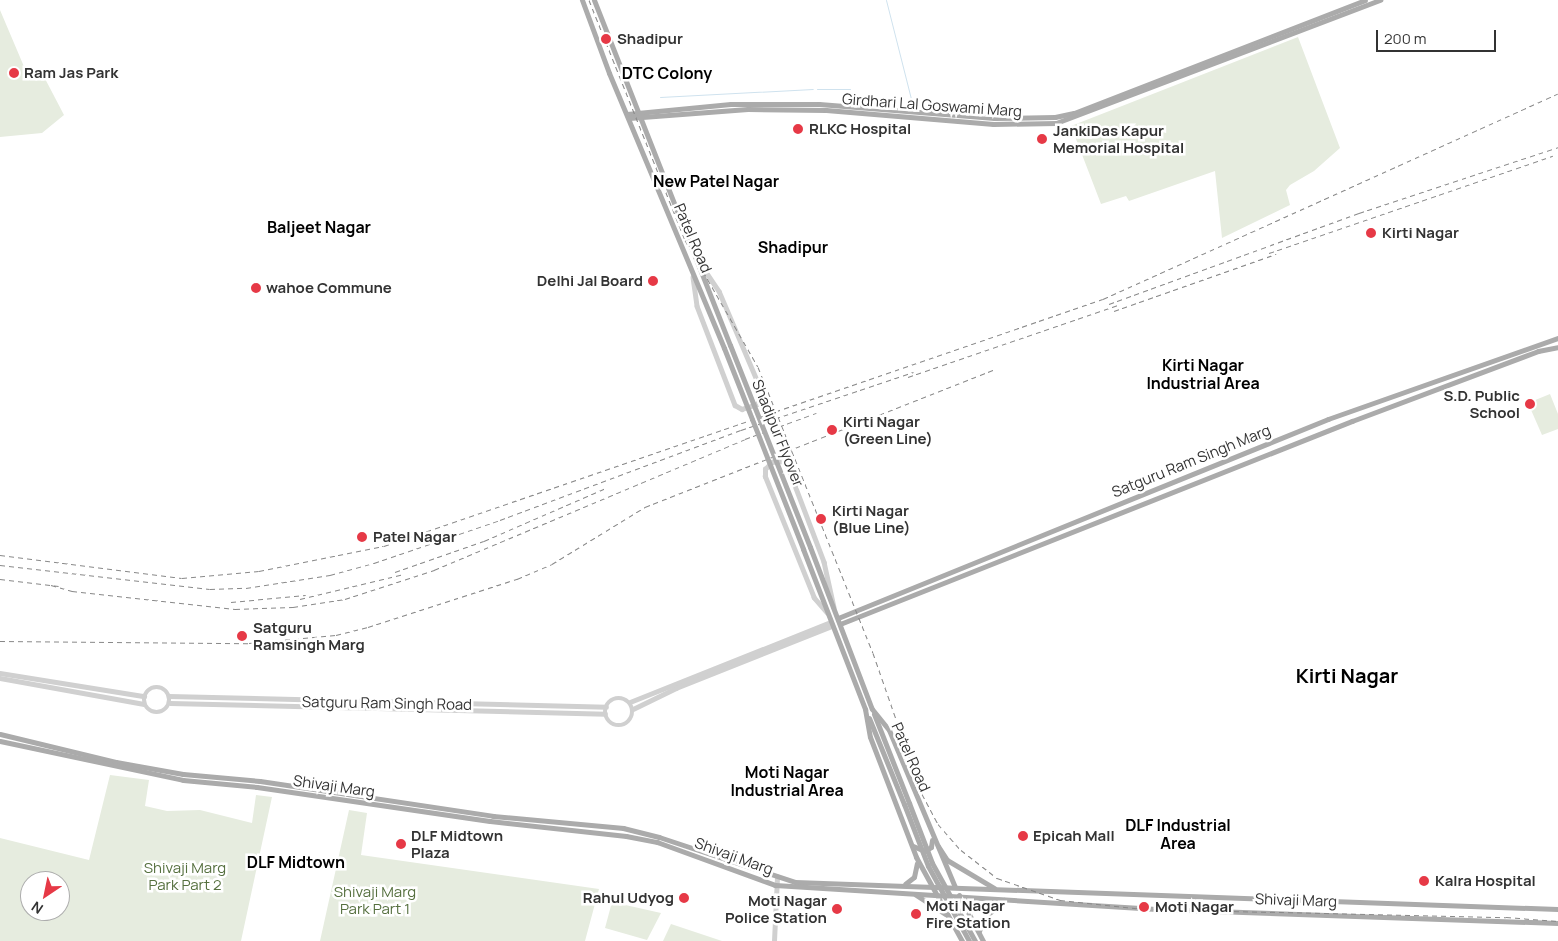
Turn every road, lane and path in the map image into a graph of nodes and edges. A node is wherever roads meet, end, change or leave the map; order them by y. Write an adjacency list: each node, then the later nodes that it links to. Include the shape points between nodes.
1 (582, 0): 6 (main road, Patel Road)
2 (594, 0): 5 (main road, Patel Road)
3 (1365, 0): 5 (main road, Girdhari Lal Goswami Marg, via 1055,117 994,118 819,104 731,104)
4 (1380, 0): 5 (main road, Girdhari Lal Goswami Marg, via 1056,122 993,124 826,110 748,109)
5 (639, 114): 6 (main road); 7 (main road, Patel Road)
6 (628, 116): 8 (main road, Patel Road)
7 (700, 264): 8 (street, via 719,292 759,386 761,398 757,404 742,409 734,405 697,306); 12 (main road, Shadipur Flyover, bridge)
8 (692, 269): 9 (main road, Patel Road)
9 (702, 291): 13 (main road, Shadipur Flyover, bridge)
10 (1558, 338): 14 (main road, Satguru Ram Singh Marg, via 1328,419)
11 (1558, 347): 16 (main road, Satguru Ram Singh Marg, via 1538,351 1352,421)
12 (834, 610): 13 (street, via 824,562 788,467 783,461 772,462 765,469 765,477 814,598); 14 (main road, Patel Road)
13 (827, 613): 15 (main road, Patel Road)
14 (838, 618): 16 (main road, Patel Road)
15 (831, 624): 21 (street); 25 (street); 26 (main road, Patel Road)
16 (840, 624): 27 (main road, Patel Road)
17 (0, 673): 19 (street)
18 (0, 678): 23 (street)
19 (144, 696): 20 (street, via 147,691 158,687); 23 (street)
20 (169, 696): 22 (street); 24 (street, Satguru Ram Singh Road)
21 (630, 702): 24 (street, via 614,699); 25 (street)
22 (170, 703): 23 (street, via 162,712 155,713); 28 (street, Satguru Ram Singh Road)
23 (144, 704)
24 (606, 707): 28 (street)
25 (633, 709): 28 (street, via 630,721 625,725 614,725)
26 (865, 709): 31 (main road); 33 (main road, Patel Road, via 870,737)
27 (872, 709): 31 (main road); 32 (main road, Patel Road, via 889,730)
28 (606, 714)
29 (0, 734): 35 (main road, Shivaji Marg, via 183,774 260,781 493,816 623,828 660,837)
30 (0, 741): 36 (main road, Shivaji Marg, via 183,780 626,836 657,842)
31 (906, 804): 51 (main road, bridge, via 928,866); 52 (main road, bridge, via 932,863)
32 (931, 837): 33 (main road, via 931,847 925,852 917,851); 39 (main road, Patel Road); 40 (main road, via 947,860)
33 (912, 845): 34 (main road, Patel Road)
34 (916, 857): 37 (main road, via 916,874); 38 (main road, Patel Road)
35 (776, 877): 36 (street); 37 (main road, Shivaji Marg, via 795,882)
36 (776, 885): 41 (main road, Shivaji Marg); 49 (street)
37 (902, 885): 38 (main road, Shivaji Marg)
38 (931, 886): 39 (main road, Shivaji Marg); 42 (main road, Patel Road)
39 (955, 887): 40 (main road, Shivaji Marg); 43 (main road, Patel Road)
40 (997, 889): 45 (main road, Shivaji Marg)
41 (913, 893): 42 (main road, Shivaji Marg); 46 (main road)
42 (936, 894): 43 (main road, Shivaji Marg); 46 (main road, Patel Road)
43 (959, 896): 44 (main road, Shivaji Marg); 48 (main road, Patel Road)
44 (1004, 899): 47 (main road, Shivaji Marg, via 1156,909); 48 (main road, via 984,918)
45 (1558, 909)
46 (951, 918): 50 (main road, Patel Road)
47 (1558, 923)
48 (979, 932): 53 (main road, Patel Road)
49 (774, 941)
50 (962, 941)
51 (969, 941)
52 (974, 941)
53 (983, 941)

